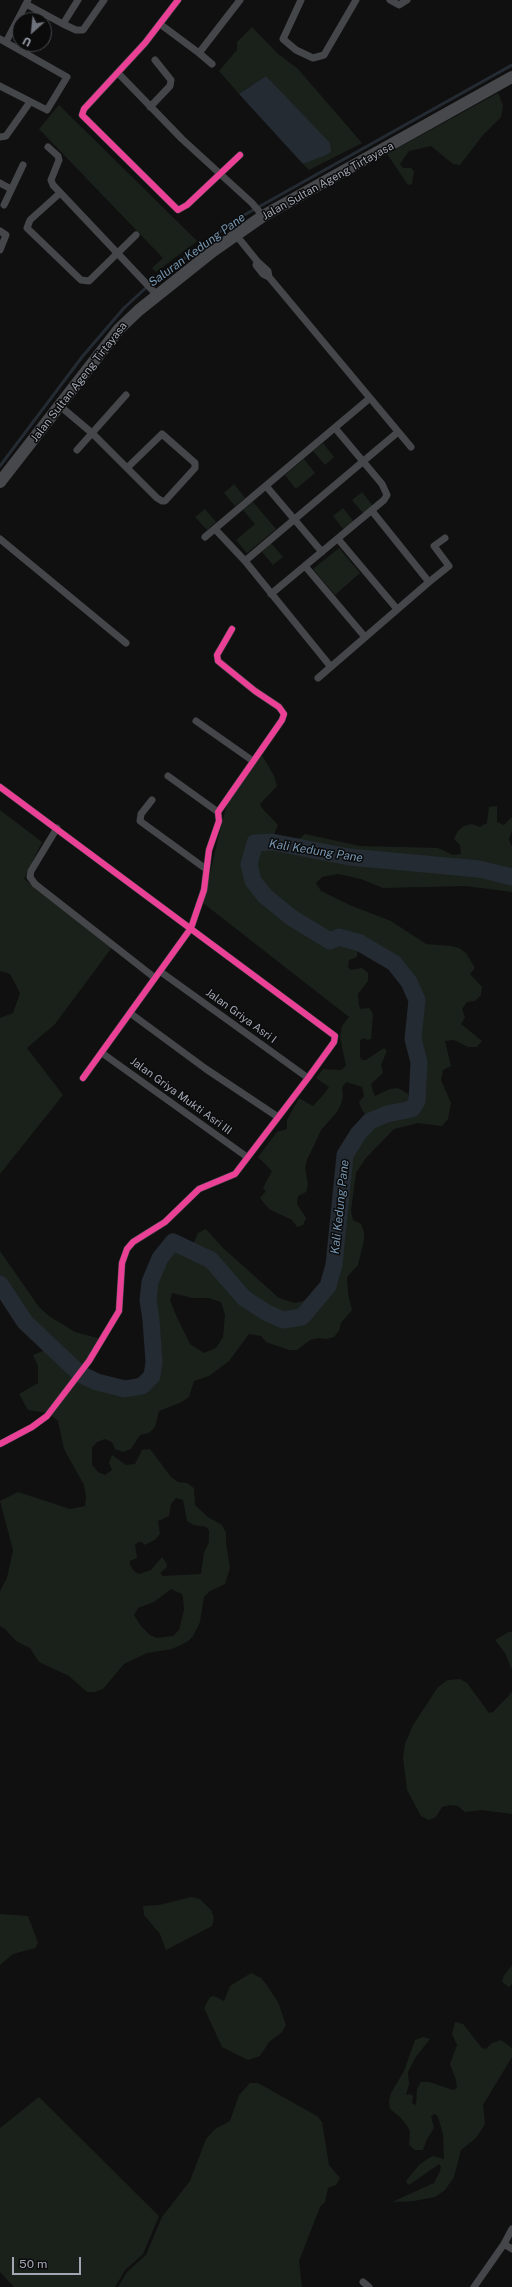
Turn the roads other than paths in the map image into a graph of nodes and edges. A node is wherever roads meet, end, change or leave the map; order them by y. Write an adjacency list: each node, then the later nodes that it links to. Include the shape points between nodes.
1 (78, 0): 10 (street)
2 (178, 0): 11 (street)
3 (240, 0): 13 (street)
4 (301, 0): 5 (street, via 283,39 296,50 313,58 324,55)
5 (356, 0)
6 (390, 0): 7 (street, via 399,5)
7 (407, 0)
8 (101, 1): 10 (street, via 83,30)
9 (27, 2): 10 (street); 12 (street)
10 (63, 24)
11 (160, 24): 13 (street); 16 (street)
12 (3, 40): 19 (street, via 67,77 47,110)
13 (199, 53): 15 (street)
14 (155, 60): 20 (street, via 172,80 170,86)
15 (212, 64)
16 (118, 73): 20 (street); 25 (street, via 84,109 82,115 176,209 181,210 188,205)
17 (512, 77): 30 (main road, Jalan Sultan Ageng Tirtayasa)
18 (0, 86): 19 (street)
19 (30, 102): 21 (street, via 6,136)
20 (150, 107): 25 (street)
21 (0, 137)
22 (48, 147): 28 (street, via 58,156 59,160 51,180)
23 (240, 155): 25 (street)
24 (23, 165): 27 (street)
25 (220, 174): 30 (street)
26 (0, 183): 27 (street)
27 (11, 189): 29 (street)
28 (60, 192): 35 (street); 35 (street, via 30,220 27,228 84,281 89,281)
29 (4, 205)
30 (261, 214): 33 (main road, Jalan Sultan Ageng Tirtayasa)
31 (0, 231): 34 (street, via 6,235)
32 (136, 235): 35 (street)
33 (236, 236): 36 (main road, Jalan Sultan Ageng Tirtayasa); 38 (street, via 263,274 269,277)
34 (0, 250)
35 (117, 253): 36 (street)
36 (155, 293): 39 (main road, Jalan Sultan Ageng Tirtayasa, via 119,330)
37 (126, 394): 42 (street)
38 (370, 398): 40 (street); 41 (street)
39 (60, 406): 42 (street); 47 (main road, Jalan Sultan Ageng Tirtayasa)
40 (335, 428): 45 (street); 48 (street)
41 (398, 432): 43 (street); 45 (street)
42 (92, 433): 44 (street); 46 (street)
43 (411, 447)
44 (77, 450)
45 (364, 461): 49 (street, via 387,495); 50 (street)
46 (127, 468): 46 (street, via 162,434 195,463 195,468 165,501 157,498)
47 (0, 482)
48 (266, 486): 50 (street); 51 (street)
49 (372, 511): 55 (street); 59 (street)
50 (294, 520): 56 (street); 57 (street)
51 (215, 529): 52 (street); 57 (street)
52 (205, 537)
53 (445, 538): 59 (street, via 434,546 449,566)
54 (0, 539): 64 (street)
55 (338, 539): 56 (street); 61 (street)
56 (322, 552): 58 (street)
57 (244, 561): 60 (street)
58 (305, 566): 60 (street); 63 (street)
59 (429, 582): 61 (street)
60 (271, 594): 65 (street)
61 (397, 610): 63 (street)
62 (232, 630): 68 (street, via 217,655 218,661 255,691 279,706 284,714 279,726)
63 (365, 638): 65 (street)
64 (126, 643)
65 (331, 667): 66 (street)
66 (318, 678)
67 (196, 721): 68 (street)
68 (253, 761): 72 (street)
69 (168, 776): 72 (street)
70 (0, 787): 73 (street)
71 (152, 800): 74 (street, via 141,814 140,821)
72 (218, 812): 74 (street, via 218,825 209,850)
73 (57, 828): 75 (street); 77 (street, via 31,871 30,877 35,884)
74 (206, 869): 75 (street, via 204,890)
75 (191, 928): 76 (street); 81 (street, via 333,1032 334,1042)
76 (161, 972): 77 (street); 81 (street, Jalan Griya Asri I)
77 (155, 978): 78 (street)
78 (130, 1013): 79 (street); 82 (street, via 206,1069)
79 (102, 1053): 80 (street); 83 (street, Jalan Griya Mukti Asri III)
80 (83, 1078)
81 (308, 1078): 82 (street)
82 (278, 1117): 83 (street)
83 (247, 1157): 84 (street, via 235,1174 199,1189 165,1222 133,1242 127,1249 122,1263 119,1311 89,1361 47,1416)
84 (0, 1444)
85 (512, 2229): 86 (street)
86 (504, 2244): 87 (street); 90 (street)
87 (512, 2249)
88 (363, 2282): 89 (street)
89 (369, 2287)
90 (474, 2287)

